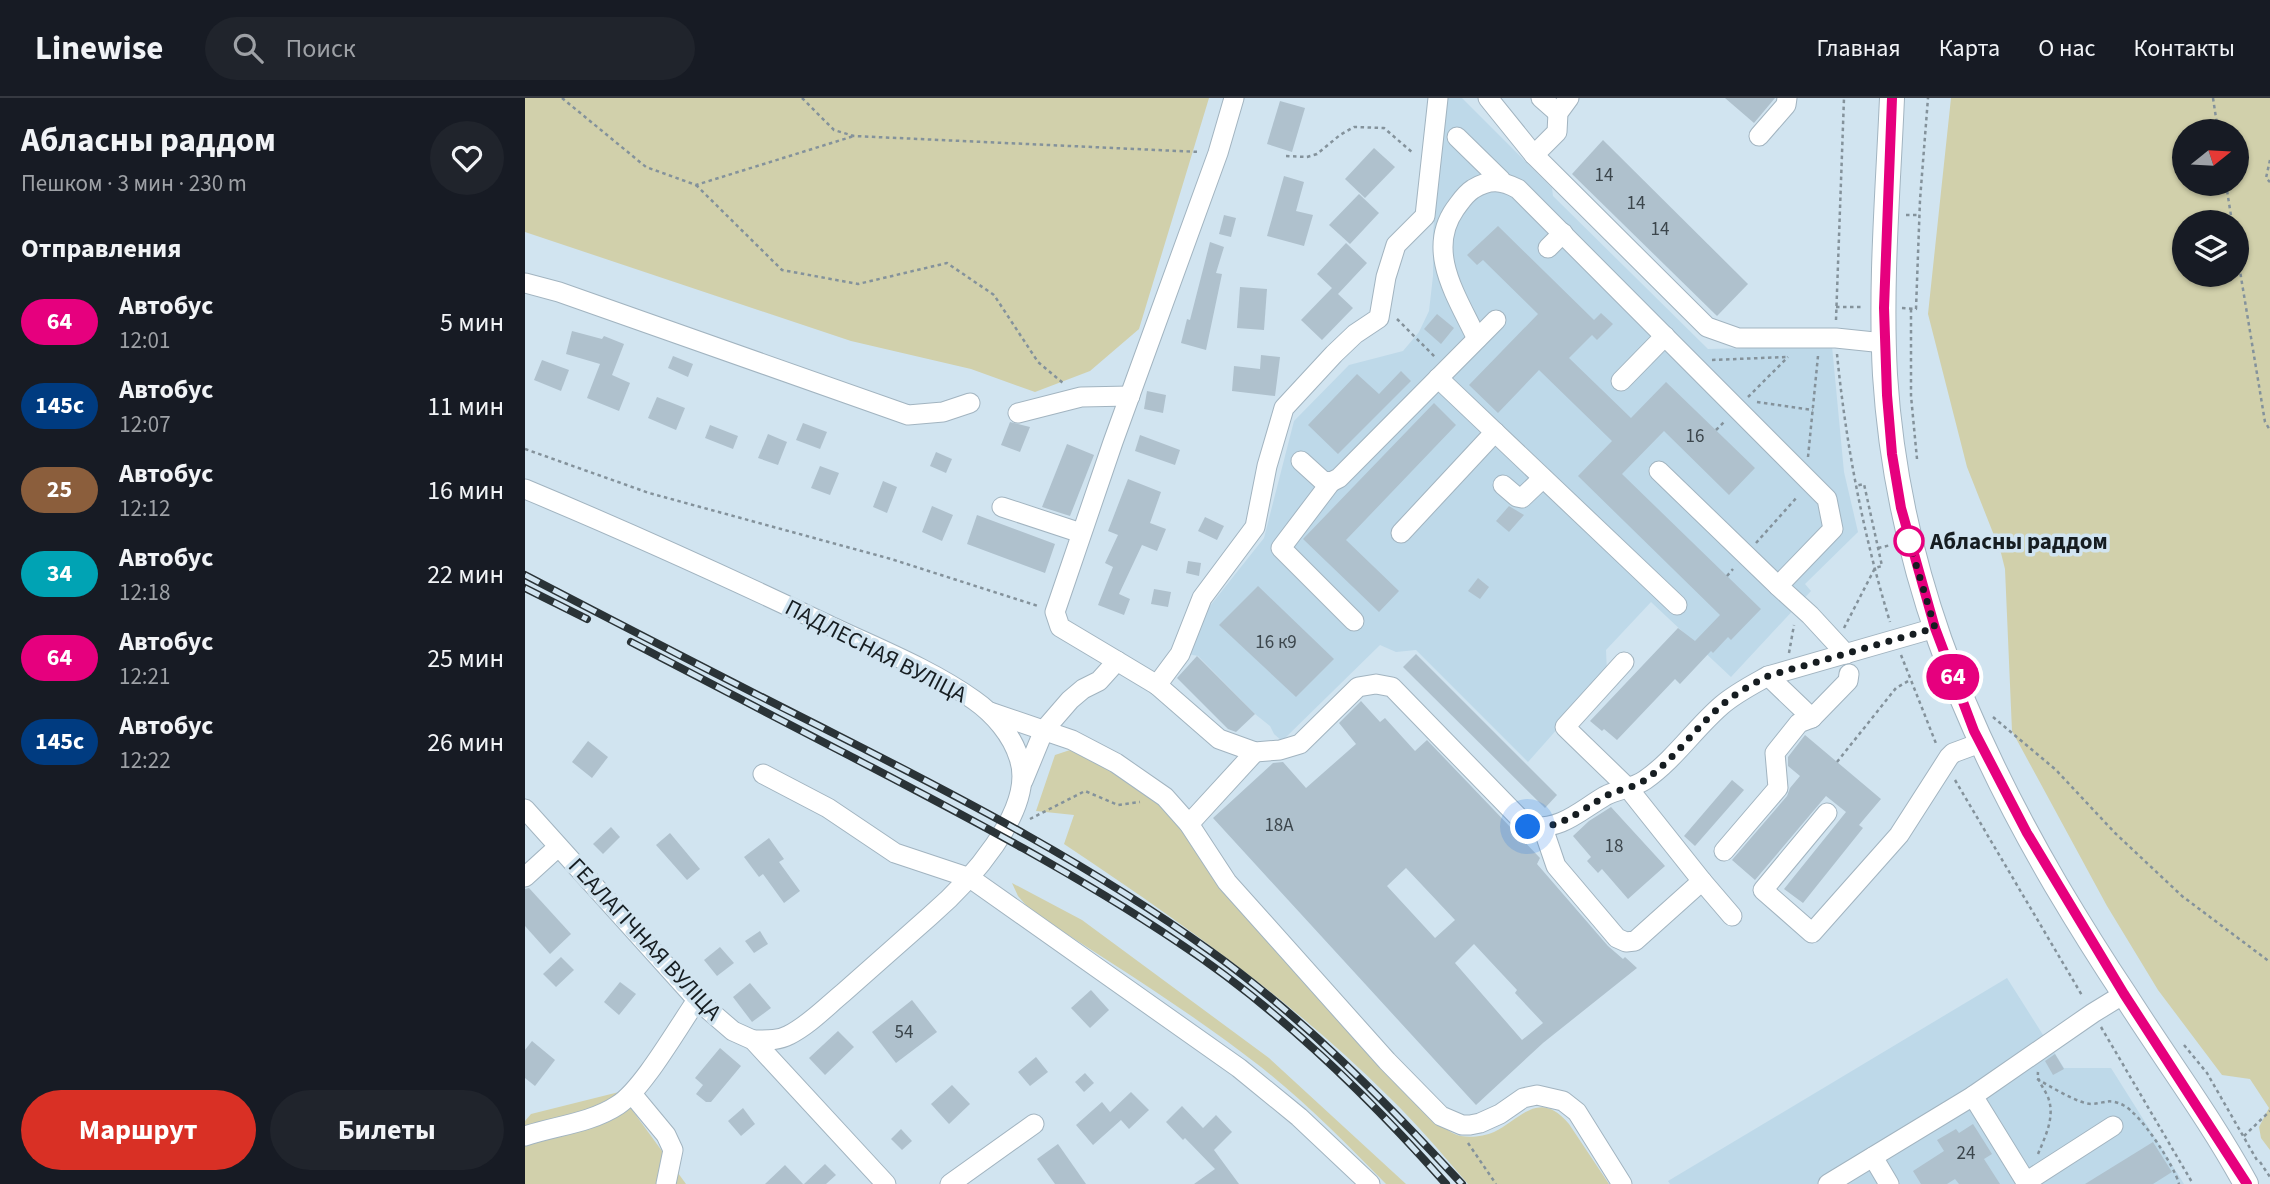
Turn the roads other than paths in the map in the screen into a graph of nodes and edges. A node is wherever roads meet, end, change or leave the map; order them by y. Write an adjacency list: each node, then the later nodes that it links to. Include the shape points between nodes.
1 (1234, 98): 21 (street)
2 (1438, 98): 43 (street, via 1425,216 1396,245 1378,318 1334,354 1284,408 1255,527 1202,598 1180,654)
3 (1541, 98): 7 (street)
4 (1787, 98): 8 (street)
5 (1892, 98): 18 (main road)
6 (1494, 101): 10 (street)
7 (1564, 106): 10 (street, via 1557,132)
8 (1759, 136)
9 (1457, 137): 11 (street)
10 (1534, 155): 18 (street, via 1707,327 1738,338)
11 (1501, 180): 12 (street, via 1518,188); 17 (street, via 1484,183 1466,194 1449,217 1442,244 1445,271)
12 (1563, 233): 13 (street); 16 (street)
13 (1548, 248)
14 (525, 282): 22 (street, via 908,415 943,412)
15 (1496, 320): 17 (street)
16 (1665, 336): 20 (street); 34 (street, via 1741,405 1827,499 1833,529)
17 (1477, 339): 19 (street)
18 (1884, 343): 37 (main road, via 1897,483)
19 (1443, 373): 24 (street); 28 (street)
20 (1621, 381)
21 (1130, 396): 23 (street, via 1081,397); 32 (street)
22 (970, 403)
23 (1018, 413)
24 (1495, 432): 27 (street); 33 (street)
25 (1301, 461): 28 (street, via 1323,481)
26 (1659, 471): 34 (street)
27 (1543, 478): 29 (street, via 1522,498); 35 (street)
28 (1331, 482): 36 (street, via 1280,548)
29 (1503, 485)
30 (525, 489): 44 (street, ПАДЛЕСНАЯ ВУЛІЦА, via 635,535 914,666)
31 (1002, 507): 32 (street)
32 (1081, 533): 39 (street, via 1055,612 1061,626)
33 (1401, 533)
34 (1778, 586): 38 (street)
35 (1677, 605)
36 (1354, 621)
37 (1935, 628): 38 (street); 47 (main road, via 1962,703)
38 (1841, 648): 41 (street)
39 (1117, 661): 43 (street); 46 (street, via 1099,681 1070,700)
40 (1624, 662): 51 (street, via 1565,727)
41 (1777, 674): 45 (street); 51 (street, via 1721,705 1657,771)
42 (1849, 674): 45 (street, via 1848,681)
43 (1157, 685): 48 (street, via 1219,739)
44 (988, 711): 46 (street); 50 (street, ПАДЛЕСНАЯ ВУЛІЦА, via 1013,743)
45 (1812, 718): 57 (street, via 1799,723 1775,753 1779,788)
46 (1044, 730): 50 (street); 54 (street, via 1116,762 1165,797)
47 (1987, 735): 53 (street, via 1949,757 1899,835 1812,933 1763,890); 62 (main road, via 2027,833)
48 (1255, 752): 54 (street); 55 (street, via 1300,744 1358,687 1392,687 1528,827)
49 (763, 774): 59 (street, via 828,808 895,853)
50 (1023, 780): 59 (street, via 995,847)
51 (1628, 788): 55 (street, via 1607,795 1577,816); 60 (street)
52 (525, 809): 56 (street, ГЕАЛАГІЧНАЯ ВУЛІЦА)
53 (1827, 813)
54 (1189, 824): 78 (street, via 1227,882 1441,1116 1462,1125 1480,1124 1523,1098 1537,1095 1563,1101 1577,1112)
55 (1543, 828): 60 (street, via 1556,866 1626,942 1635,941)
56 (558, 847): 58 (street); 63 (street, ГЕАЛАГІЧНАЯ ВУЛІЦА)
57 (1724, 851)
58 (525, 877)
59 (970, 878): 64 (street, via 809,1021 790,1035); 77 (street, via 1239,1068 1299,1116)
60 (1702, 881): 61 (street)
61 (1732, 916)
62 (2124, 994): 66 (street); 71 (main road)
63 (697, 1000): 64 (street, ГЕАЛАГІЧНАЯ ВУЛІЦА, via 733,1031); 65 (street)
64 (753, 1040): 75 (street, ГЕАЛАГІЧНАЯ ВУЛІЦА)
65 (632, 1094): 69 (street, via 596,1115); 74 (street, via 673,1150)
66 (1973, 1096): 70 (street); 73 (street)
67 (1034, 1124): 76 (street)
68 (2113, 1126): 73 (street)
69 (525, 1136)
70 (1873, 1157): 72 (street); 79 (street)
71 (2249, 1177)
72 (1834, 1182)
73 (2027, 1183)
74 (666, 1184)
75 (886, 1184)
76 (950, 1184)
77 (1370, 1184)
78 (1622, 1184)
79 (1889, 1184)

